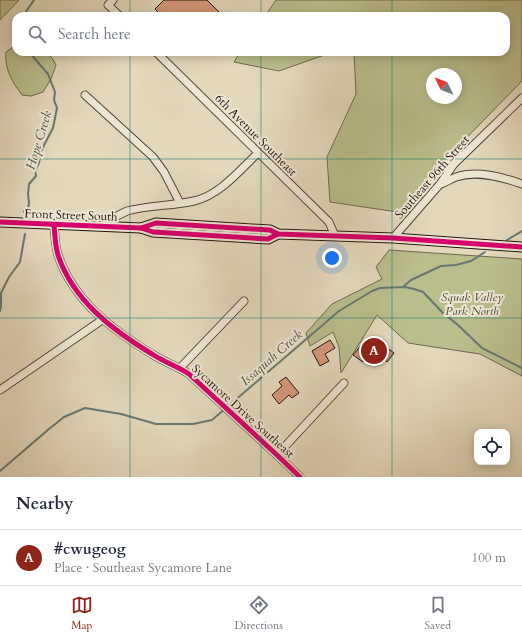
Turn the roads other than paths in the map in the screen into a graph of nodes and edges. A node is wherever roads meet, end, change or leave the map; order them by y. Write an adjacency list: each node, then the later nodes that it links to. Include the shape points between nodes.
1 (111, 2): 2 (street)
2 (117, 12)
3 (160, 56): 6 (street, 6th Avenue Southeast)
4 (86, 95): 9 (street, via 153,157)
5 (522, 98): 7 (street, Southeast 96th Street, via 454,164)
6 (258, 153): 9 (street, via 210,195); 13 (street, 6th Avenue Southeast, via 329,222)
7 (440, 184): 8 (street, via 457,177 481,175); 14 (street, Southeast 96th Street)
8 (522, 184)
9 (180, 203): 12 (street, via 127,211)
10 (0, 222): 11 (main road, Front Street South)
11 (54, 225): 12 (main road, Front Street South); 17 (street, Sycamore Drive Southeast, via 55,245 62,265 77,291)
12 (107, 226): 13 (main road, Front Street South, via 140,228 154,232 211,231 268,239 278,234)
13 (335, 236): 14 (main road, Front Street South)
14 (393, 238): 15 (main road, Front Street South)
15 (522, 247)
16 (244, 301): 18 (street)
17 (102, 320): 18 (street, Sycamore Drive Southeast, via 154,356); 20 (street)
18 (180, 368): 21 (street, Sycamore Drive Southeast, via 199,382)
19 (344, 383): 21 (street)
20 (0, 390)
21 (278, 455): 22 (street, Sycamore Drive Southeast)
22 (300, 477)

